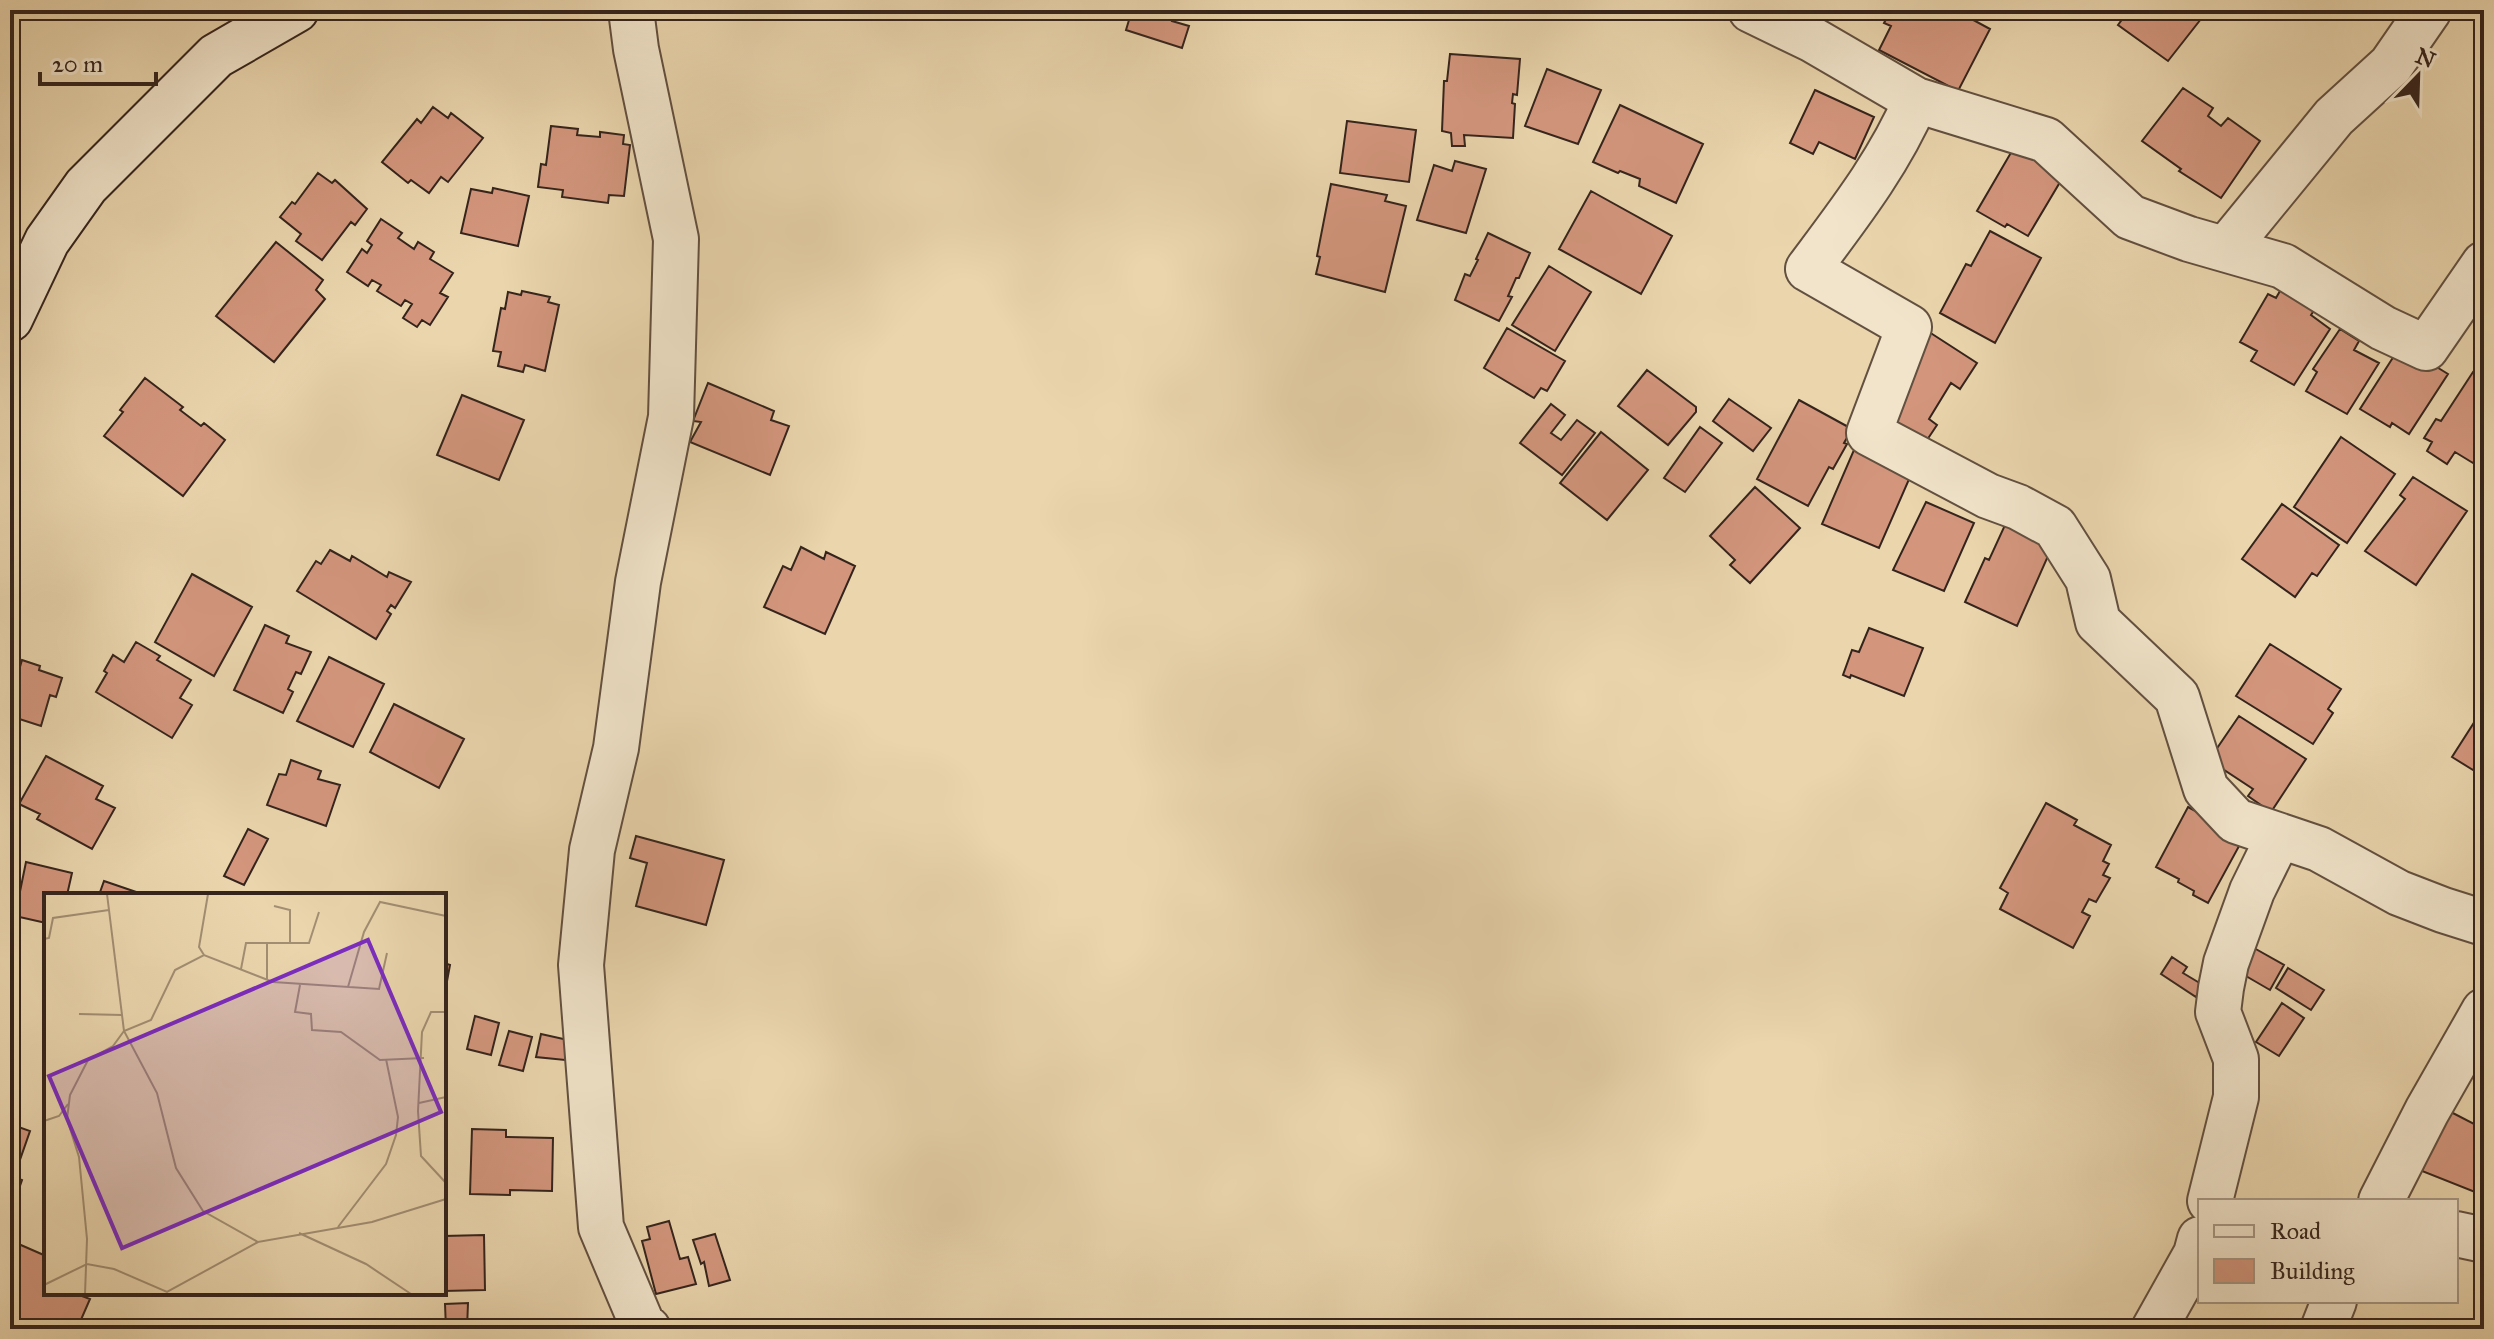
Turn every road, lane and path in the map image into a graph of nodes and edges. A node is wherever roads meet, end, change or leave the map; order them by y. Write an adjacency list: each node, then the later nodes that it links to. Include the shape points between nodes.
1 (296, 10): 6 (street, via 216,56 86,186)
2 (631, 10): 20 (street, via 676,239 671,417 638,582 616,748 592,850 581,965 601,1227)
3 (1751, 10): 5 (street)
4 (2429, 10): 7 (street, via 2391,65 2334,117)
5 (1916, 100): 7 (street, via 2046,140 2130,217); 11 (street, via 1872,184 1808,269 1909,327 1869,433 2055,527 2088,579 2098,622 2177,697 2206,789 2236,821)
6 (47, 241): 9 (street); 10 (street)
7 (2226, 249): 8 (street, via 2283,266 2383,328 2426,348)
8 (2484, 264)
9 (10, 267)
10 (10, 319)
11 (2279, 836): 12 (street, via 2319,849 2399,893); 14 (street, via 2252,891 2221,988 2218,1012 2236,1059 2236,1097)
12 (2484, 923)
13 (2484, 1011): 15 (street)
14 (2210, 1199)
15 (2382, 1199)
16 (2458, 1234): 17 (street)
17 (2484, 1240)
18 (2198, 1246): 21 (street)
19 (2333, 1303): 22 (street)
20 (648, 1329)
21 (2154, 1329)
22 (2323, 1329)

